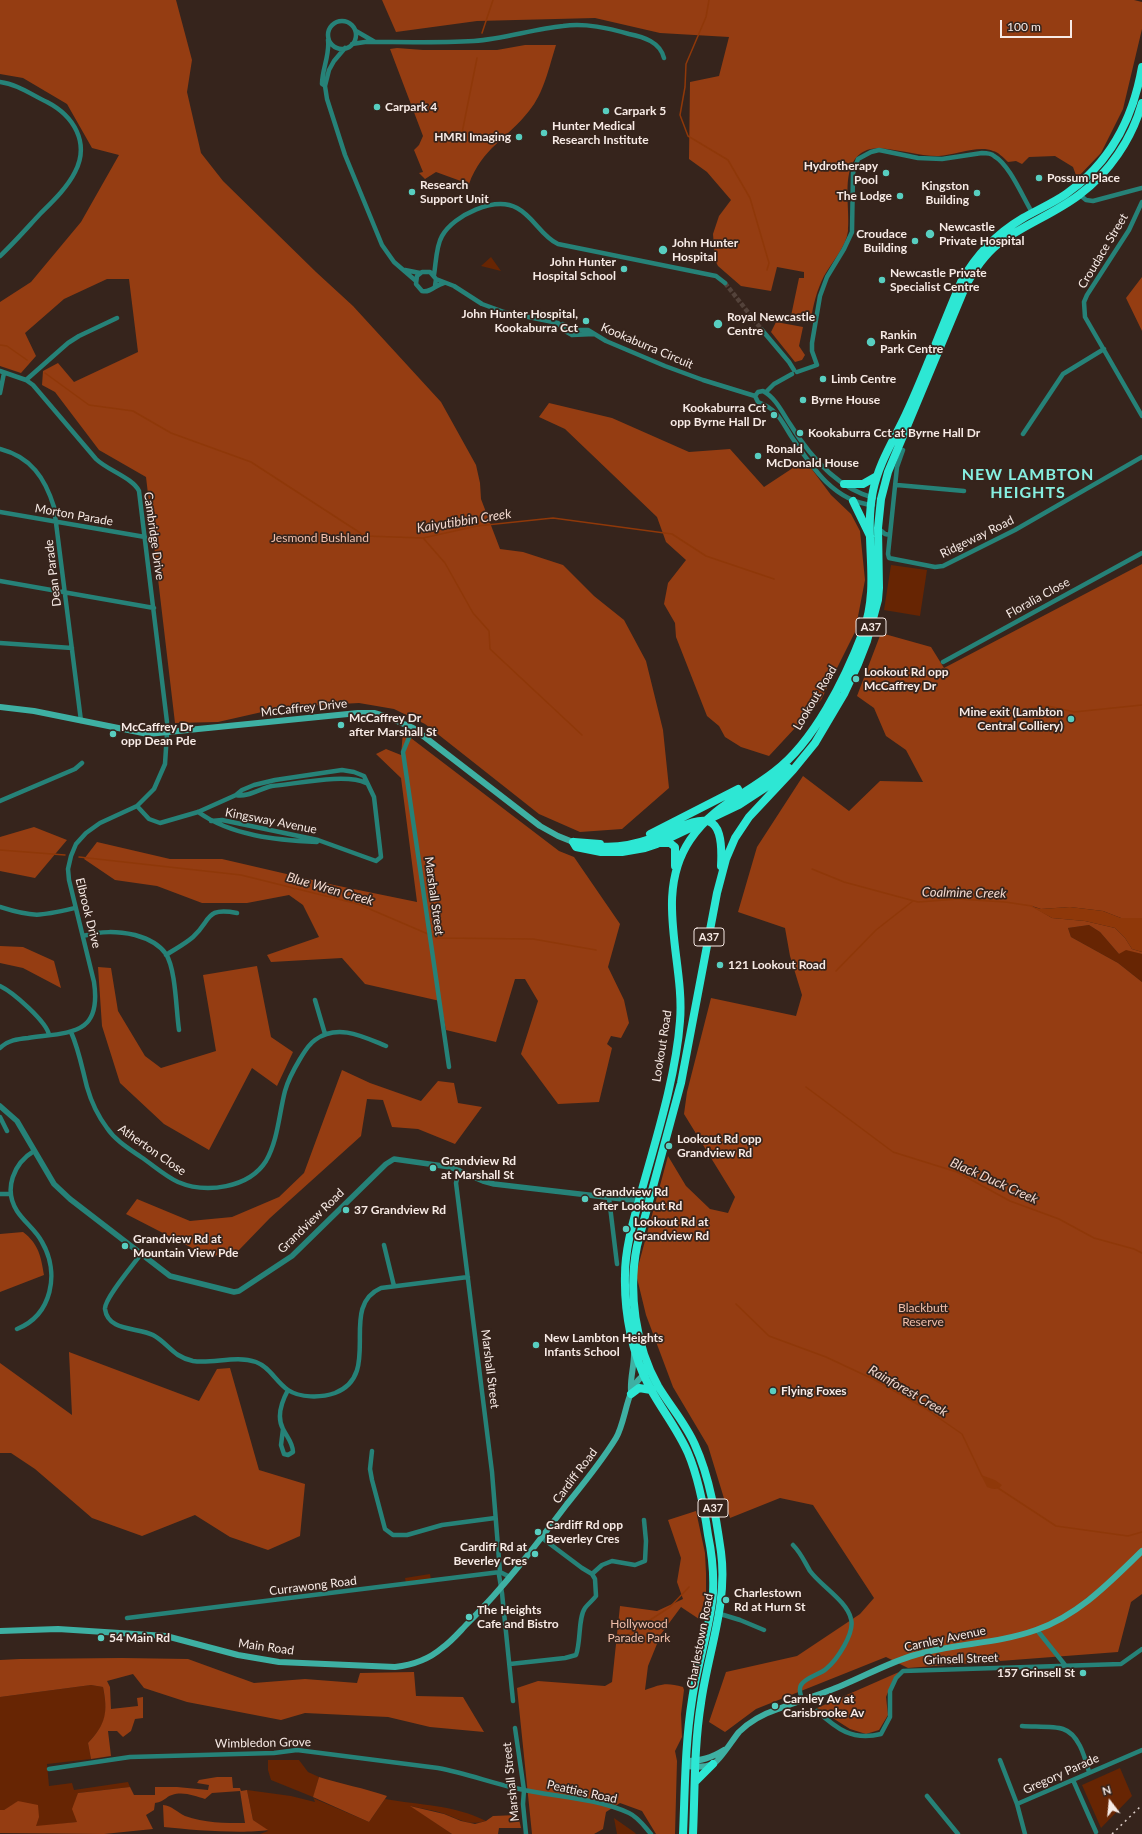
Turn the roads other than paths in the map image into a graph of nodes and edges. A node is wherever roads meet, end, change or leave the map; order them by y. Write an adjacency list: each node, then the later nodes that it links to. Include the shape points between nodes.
1 (355, 30): 2 (street, via 348,23 335,22 328,30); 3 (street); 4 (street, via 356,36)
2 (328, 39): 5 (street, via 333,46); 9 (street, via 329,49 322,78 322,84)
3 (377, 42): 4 (street); 6 (street, via 473,41 565,26 590,26 640,36 656,44 662,50)
4 (352, 44): 5 (street)
5 (345, 48): 9 (street, via 331,66)
6 (664, 58)
7 (1142, 67): 14 (highway, Lookout Road / A37, via 1128,120 1107,156 1065,195)
8 (0, 82): 16 (street, via 15,86 55,106 66,115 78,135 80,151 77,168 68,182)
9 (325, 86): 18 (street, via 345,155 379,239 389,257)
10 (1142, 103): 12 (highway, Lookout Road / A37, via 1134,127 1125,143 1100,177)
11 (1142, 188): 12 (street, via 1093,201 1086,200)
12 (1080, 195): 15 (highway, Lookout Road / A37)
13 (1142, 202): 28 (street, Croudace Street, via 1129,230 1084,302 1085,316)
14 (1032, 213): 15 (street); 30 (street, via 1005,166 988,154 936,159 878,150 858,159 853,173 852,232 827,277 820,296 812,343 817,365); 41 (highway, Lookout Road / A37, via 993,240 969,267)
15 (1037, 221): 47 (highway, Lookout Road / A37, via 997,245 975,269 966,285 890,466)
16 (0, 256)
17 (436, 262): 19 (street); 21 (street); 24 (street, via 442,236 461,217 489,205 506,203 526,213 549,239 558,244 716,276)
18 (405, 270): 20 (street); 22 (street)
19 (426, 271): 20 (street); 21 (street)
20 (420, 273): 22 (street)
21 (435, 277): 23 (street); 25 (street)
22 (416, 281): 25 (street, via 422,291 429,291)
23 (445, 283): 25 (street); 34 (street, Kookaburra Circuit, via 492,308 558,323 563,330 563,324 572,330 588,330 606,341 684,373)
24 (725, 283)
25 (435, 286)
26 (117, 318): 31 (street, via 68,342)
27 (762, 330): 30 (street)
28 (1104, 349): 36 (street, Croudace Street); 37 (street, via 1063,374)
29 (2, 372): 31 (street, Cambridge Drive); 32 (street)
30 (795, 372): 33 (street, via 774,384)
31 (26, 380): 51 (street, Cambridge Drive, via 96,459 137,487 140,491)
32 (0, 393)
33 (767, 394): 34 (street, via 760,391); 35 (street, via 767,400); 42 (street, via 782,410 812,455)
34 (755, 396): 35 (street, via 757,402)
35 (763, 403): 45 (street, via 773,409 828,484)
36 (1142, 416)
37 (1023, 434)
38 (0, 449): 49 (street, Dean Parade, via 17,455 36,471 49,490)
39 (903, 450): 43 (street, Ridgeway Road, via 897,467)
40 (1142, 457): 52 (street, Ridgeway Road, via 1015,530 943,566 935,567 889,558)
41 (877, 476): 42 (highway, via 863,484); 46 (highway, Lookout Road / A37)
42 (844, 484): 46 (street)
43 (897, 486): 44 (street); 52 (street, Ridgeway Road)
44 (964, 491)
45 (853, 501): 46 (street); 53 (highway)
46 (872, 501): 47 (street); 47 (street); 53 (highway, Lookout Road / A37)
47 (880, 502): 50 (highway, Lookout Road / A37)
48 (0, 512): 49 (street, Morton Parade)
49 (57, 522): 51 (street, Morton Parade); 56 (street, Dean Parade)
50 (878, 528): 52 (street); 53 (highway, Lookout Road / A37)
51 (145, 537): 57 (street, Cambridge Drive)
52 (890, 537): 53 (street)
53 (874, 539): 66 (highway, Lookout Road / A37, via 879,588 867,641 844,694); 68 (highway, Lookout Road / A37, via 872,592 864,628 833,695 799,748)
54 (1142, 553): 60 (street, Floralia Close)
55 (0, 581): 56 (street)
56 (66, 593): 57 (street); 59 (street, Dean Parade)
57 (154, 608): 63 (street, Cambridge Drive)
58 (0, 643): 59 (street)
59 (72, 648): 62 (street, Dean Parade)
60 (943, 662)
61 (0, 707): 62 (main road, McCaffrey Drive)
62 (81, 721): 65 (main road, McCaffrey Drive, via 132,732)
63 (167, 722)
64 (413, 728): 65 (main road, McCaffrey Drive, via 388,717 358,713); 79 (main road, McCaffrey Drive, via 540,826); 96 (street, Marshall Street, via 403,752)
65 (168, 733): 72 (street, Elbrook Drive, via 164,770 154,789)
66 (809, 750): 75 (highway, via 760,791); 82 (highway, Lookout Road / A37, via 739,830 726,859)
67 (82, 763): 71 (street, via 75,769)
68 (766, 778): 75 (highway, Lookout Road, via 728,801); 79 (highway, via 760,777 642,837 612,844)
69 (366, 783): 70 (street, Kingsway Avenue, via 351,778 337,779 272,786 241,796); 70 (street, Kingsway Avenue, via 364,776 342,770 275,780 254,785); 78 (street, Kingsway Avenue, via 374,797 381,857 376,861)
70 (236, 795): 73 (street, Kingsway Avenue)
71 (0, 801)
72 (137, 806): 73 (street, Kingsway Avenue, via 149,819 157,823); 84 (street, Elbrook Drive, via 93,828 76,844 69,863 68,875)
73 (198, 812): 74 (street, Kingsway Avenue)
74 (211, 821): 78 (street, Kingsway Avenue, via 222,820); 78 (street, Kingsway Avenue, via 249,834 302,842)
75 (706, 821): 76 (highway, via 714,825); 77 (highway, Lookout Road); 79 (highway, via 694,820 651,839 621,846); 80 (highway)
76 (720, 836): 77 (highway, via 714,829 707,829 700,831); 82 (highway)
77 (689, 841): 81 (highway, Lookout Road)
78 (327, 842)
79 (573, 842): 80 (highway, via 576,847 611,853 632,851)
80 (657, 844): 81 (highway, via 668,842 675,847)
81 (676, 871): 106 (highway, Lookout Road / A37, via 671,903 681,988 679,1037)
82 (717, 893): 102 (highway, Lookout Road / A37, via 681,1083)
83 (0, 907): 84 (street, via 34,916)
84 (75, 908): 86 (street, Elbrook Drive)
85 (237, 913): 87 (street, via 213,913 194,937)
86 (83, 936): 87 (street, via 106,931 125,933 151,941); 91 (street, Elbrook Drive, via 93,976 96,1005 87,1024)
87 (166, 955): 90 (street, via 172,972)
88 (0, 986): 93 (street, via 21,1000 47,1028)
89 (315, 1000): 92 (street)
90 (179, 1030)
91 (71, 1032): 92 (street, Atherton Close, via 82,1061 90,1096 111,1134 176,1181 204,1188 238,1183 250,1177 266,1161 273,1145 285,1090 296,1066 307,1048); 93 (street, Elbrook Drive)
92 (325, 1034): 94 (street, via 347,1032)
93 (49, 1035): 95 (street, Elbrook Drive, via 11,1041)
94 (386, 1046)
95 (0, 1048)
96 (450, 1067)
97 (0, 1106): 100 (street, Grandview Road, via 17,1121)
98 (0, 1117): 99 (street)
99 (7, 1131)
100 (34, 1151): 104 (street, via 20,1162 12,1179); 108 (street, Grandview Road, via 56,1187)
101 (459, 1170): 105 (street, Grandview Road, via 494,1184); 108 (street, Grandview Road, via 401,1160 389,1161 292,1256 239,1291 173,1277); 110 (street, Marshall Street, via 456,1183)
102 (652, 1192): 106 (street); 114 (highway, Lookout Road / A37, via 636,1252 633,1282)
103 (0, 1194): 104 (street)
104 (11, 1194): 112 (street, via 17,1211 42,1241 51,1273 46,1304 34,1319)
105 (609, 1198): 106 (street, Grandview Road); 109 (street)
106 (639, 1200): 113 (highway, Lookout Road / A37, via 625,1266 625,1295)
107 (384, 1245): 111 (street)
108 (142, 1254): 115 (street, via 106,1304 109,1319 129,1330 153,1335 171,1351 192,1361 257,1362 270,1371)
109 (617, 1264)
110 (468, 1277): 111 (street); 120 (street, Marshall Street, via 492,1472)
111 (394, 1286): 115 (street, via 374,1291 362,1305 358,1367 352,1381 331,1394 312,1396)
112 (17, 1329)
113 (634, 1347): 114 (highway, Lookout Road / A37); 117 (main road)
114 (647, 1374): 116 (highway, Charlestown Road / A37); 117 (main road, Cardiff Road, via 637,1381); 130 (highway, Charlestown Road / A37, via 687,1429 702,1463 721,1553)
115 (288, 1390): 118 (street, via 280,1408)
116 (651, 1390): 117 (highway, via 639,1388); 129 (highway, Charlestown Road / A37, via 688,1452 700,1489 712,1556 713,1594)
117 (631, 1394): 122 (main road, Cardiff Road, via 614,1441)
118 (283, 1429): 118 (street, via 293,1449 292,1454 288,1456 281,1450)
119 (372, 1450): 120 (street, via 372,1480 385,1529 393,1535 407,1536 442,1525)
120 (495, 1518): 125 (street, Marshall Street)
121 (644, 1520): 126 (street, via 645,1561 635,1565 612,1561 602,1565)
122 (542, 1538): 126 (street); 127 (main road, Cardiff Road)
123 (793, 1545): 138 (street, via 801,1553 810,1571 847,1610 852,1623 851,1632 839,1656 826,1670 801,1685)
124 (1142, 1551): 133 (main road, Carnley Avenue, via 1088,1601 1066,1616)
125 (500, 1572): 127 (street); 128 (street, Marshall Street); 131 (street, Currawong Road)
126 (592, 1574): 136 (street, via 595,1579 596,1596 585,1608 576,1655)
127 (510, 1576): 128 (main road, Cardiff Road)
128 (502, 1587): 134 (main road, Main Road, via 443,1648 426,1659 395,1667 279,1662 238,1655 166,1636 58,1629); 136 (street, Marshall Street)
129 (710, 1611): 130 (street); 146 (highway, Charlestown Road / A37, via 692,1698)
130 (720, 1613): 132 (street); 147 (highway, Charlestown Road / A37, via 704,1682)
131 (127, 1618)
132 (764, 1630)
133 (1036, 1630): 137 (street); 138 (main road, Carnley Avenue, via 915,1655)
134 (0, 1631)
135 (1142, 1649): 137 (street, Grinsell Street, via 1121,1664)
136 (510, 1664): 139 (street, Marshall Street)
137 (1065, 1665): 140 (street, Grinsell Street, via 903,1671 896,1678 890,1691 890,1717 881,1734 868,1737 854,1736 830,1723)
138 (802, 1700): 143 (main road, Carnley Avenue, via 759,1716)
139 (513, 1701)
140 (816, 1710)
141 (1022, 1726): 150 (street, via 1062,1728 1072,1734)
142 (515, 1728): 153 (street, Marshall Street)
143 (724, 1750): 147 (main road, Carnley Avenue); 148 (main road, Carnley Avenue, via 720,1759)
144 (1142, 1750): 150 (street, Gregory Parade)
145 (1000, 1760): 155 (street)
146 (686, 1764): 147 (main road, Carnley Avenue); 159 (highway, Charlestown Road / A37)
147 (695, 1764): 148 (main road, Carnley Avenue); 152 (highway, Charlestown Road / A37)
148 (713, 1764): 152 (highway)
149 (49, 1769): 153 (street, Wimbledon Grove, via 130,1757 274,1753 297,1750 438,1768)
150 (1089, 1772): 151 (street, Gregory Parade)
151 (1073, 1780): 155 (street, Gregory Parade); 156 (street)
152 (695, 1782): 160 (highway, Charlestown Road / A37)
153 (524, 1790): 157 (street, Marshall Street); 158 (street, Peatties Road, via 600,1804 629,1813)
154 (927, 1796): 161 (street)
155 (1017, 1804): 162 (street, Gregory Parade)
156 (1096, 1832)
157 (526, 1834)
158 (651, 1834)
159 (683, 1834)
160 (693, 1834)
161 (958, 1834)
162 (1025, 1834)

